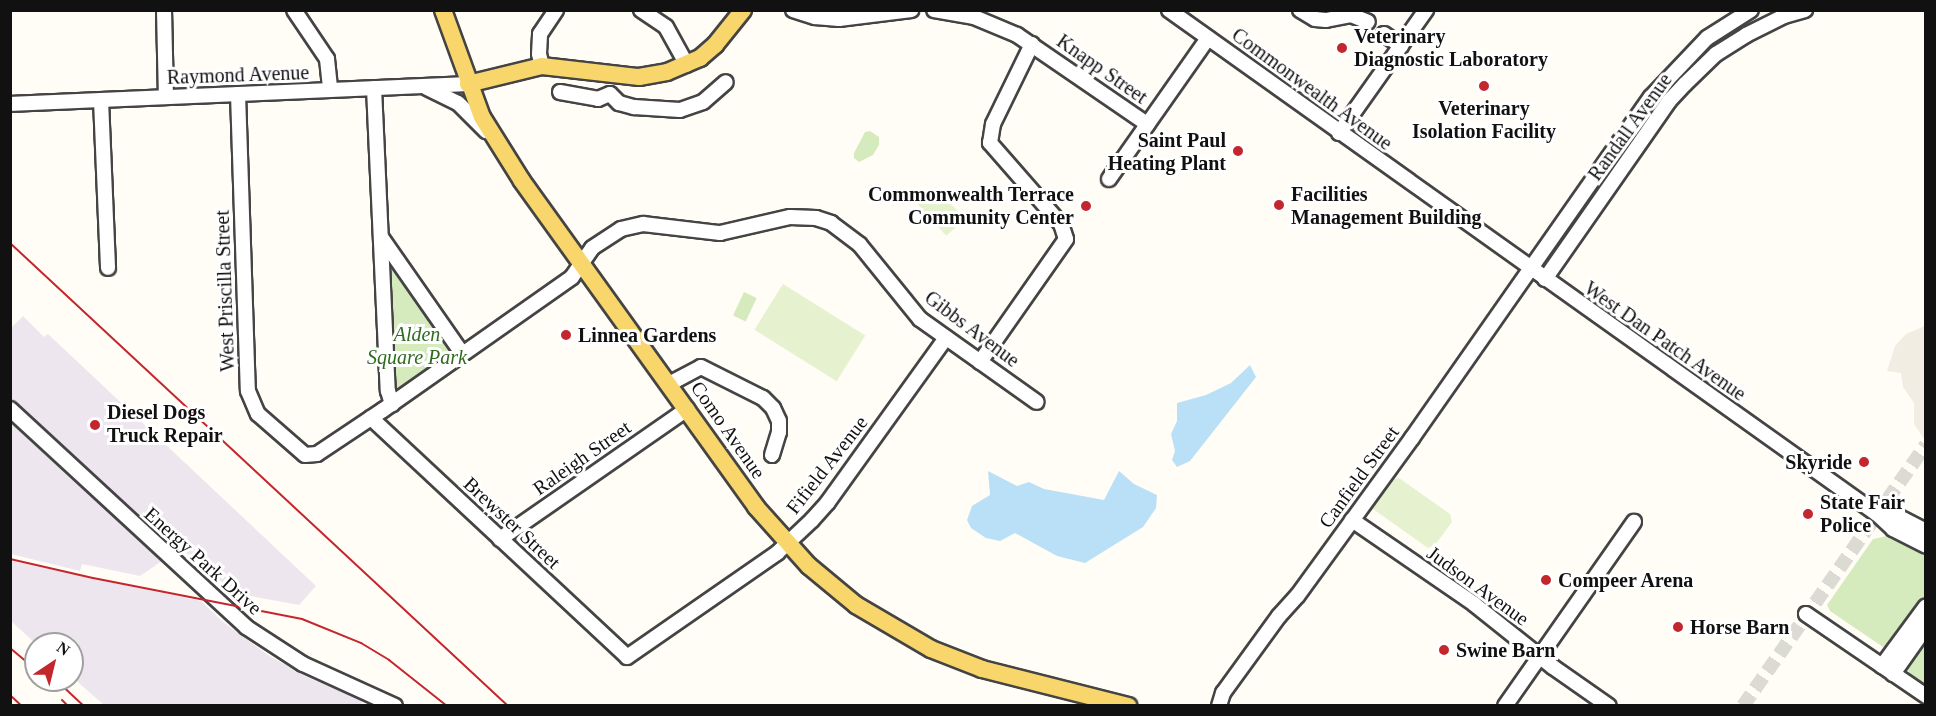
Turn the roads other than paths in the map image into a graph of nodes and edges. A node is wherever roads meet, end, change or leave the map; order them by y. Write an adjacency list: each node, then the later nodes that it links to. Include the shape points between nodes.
1 (164, 10): 33 (street)
2 (294, 10): 29 (street, via 327,59)
3 (443, 10): 26 (main road, Como Avenue)
4 (556, 10): 23 (street, via 540,34)
5 (641, 10): 22 (street, via 666,27)
6 (743, 10): 22 (main road, via 714,45)
7 (793, 10): 8 (street, via 839,19)
8 (911, 10)
9 (934, 10): 19 (street, Knapp Street, via 983,20)
10 (1169, 10): 18 (street, Commonwealth Avenue)
11 (1300, 10): 15 (street, via 1315,19 1351,15)
12 (1426, 10): 21 (street)
13 (1751, 10): 16 (street, Randall Avenue)
14 (1804, 10): 20 (street, Randall Avenue, via 1784,16)
15 (1368, 22)
16 (1722, 28): 20 (street); 44 (street, Randall Avenue, via 1672,72 1651,97)
17 (1384, 34): 21 (street)
18 (1208, 38): 36 (street); 37 (street, Commonwealth Avenue)
19 (1032, 44): 36 (street, Knapp Street); 48 (street, via 989,140 1064,228 1065,242)
20 (1732, 44): 45 (street, Randall Avenue, via 1716,54 1670,101)
21 (1401, 46): 37 (street)
22 (687, 65): 24 (main road, via 639,77)
23 (542, 66): 24 (main road); 26 (main road)
24 (607, 74): 32 (street)
25 (726, 82): 32 (street, via 703,102 680,110 634,107 619,103)
26 (468, 84): 27 (street, Raymond Avenue); 38 (main road, Como Avenue)
27 (420, 86): 28 (street, Raymond Avenue); 38 (street, via 458,103)
28 (374, 88): 29 (street, Raymond Avenue); 41 (street)
29 (330, 90): 31 (street, Raymond Avenue)
30 (560, 92): 32 (street, via 598,99)
31 (238, 94): 33 (street, Raymond Avenue); 56 (street, West Priscilla Street, via 248,391 258,414 299,452)
32 (610, 94)
33 (166, 97): 34 (street, Raymond Avenue)
34 (101, 100): 35 (street, Raymond Avenue); 43 (street)
35 (10, 104)
36 (1147, 124): 39 (street)
37 (1339, 133): 40 (street, Commonwealth Avenue)
38 (495, 140): 42 (main road, Como Avenue)
39 (1109, 179)
40 (1432, 198): 44 (street, West Dan Patch Avenue)
41 (381, 237): 47 (street); 51 (street, via 388,391)
42 (582, 263): 46 (street, Gibbs Avenue, via 592,248 621,229 636,225 720,233 784,218 816,219 838,227 855,240 906,305); 47 (street, Gibbs Avenue, via 572,277); 49 (main road, Como Avenue)
43 (108, 268)
44 (1530, 269): 45 (street, West Dan Patch Avenue); 58 (street, Canfield Street)
45 (1545, 279): 57 (street, West Dan Patch Avenue)
46 (946, 338): 48 (street, Gibbs Avenue); 62 (street, Fifield Avenue, via 828,502)
47 (462, 353): 51 (street, Gibbs Avenue)
48 (980, 362): 50 (street, Gibbs Avenue)
49 (669, 384): 53 (main road, Como Avenue); 55 (street, via 701,367 763,398 778,421)
50 (1037, 402)
51 (392, 404): 54 (street, Gibbs Avenue)
52 (10, 409): 72 (street, Energy Park Drive, via 246,627 303,664)
53 (687, 409): 61 (street, Raleigh Street); 62 (main road, Como Avenue)
54 (371, 418): 56 (street, Gibbs Avenue); 61 (street, Brewster Street)
55 (772, 455)
56 (312, 457)
57 (1877, 514): 60 (street, West Dan Patch Avenue, via 1899,517); 63 (street, West Dan Patch Avenue, via 1893,529)
58 (1352, 520): 67 (street, Judson Avenue, via 1474,604); 74 (street, Canfield Street, via 1223,693)
59 (1635, 522): 67 (street)
60 (1926, 531)
61 (500, 539): 68 (street, Brewster Street)
62 (787, 544): 68 (street, Fifield Avenue); 71 (main road, Como Avenue, via 856,605 931,649 982,669)
63 (1926, 546)
64 (1926, 606): 69 (street)
65 (1806, 614): 69 (street)
66 (1926, 627): 69 (street)
67 (1540, 656): 75 (street); 76 (street, Judson Avenue)
68 (627, 657)
69 (1888, 670): 70 (street)
70 (1926, 696)
71 (1101, 702): 73 (main road, Como Avenue)
72 (395, 705)
73 (1128, 705)
74 (1219, 705)
75 (1505, 705)
76 (1609, 705)

